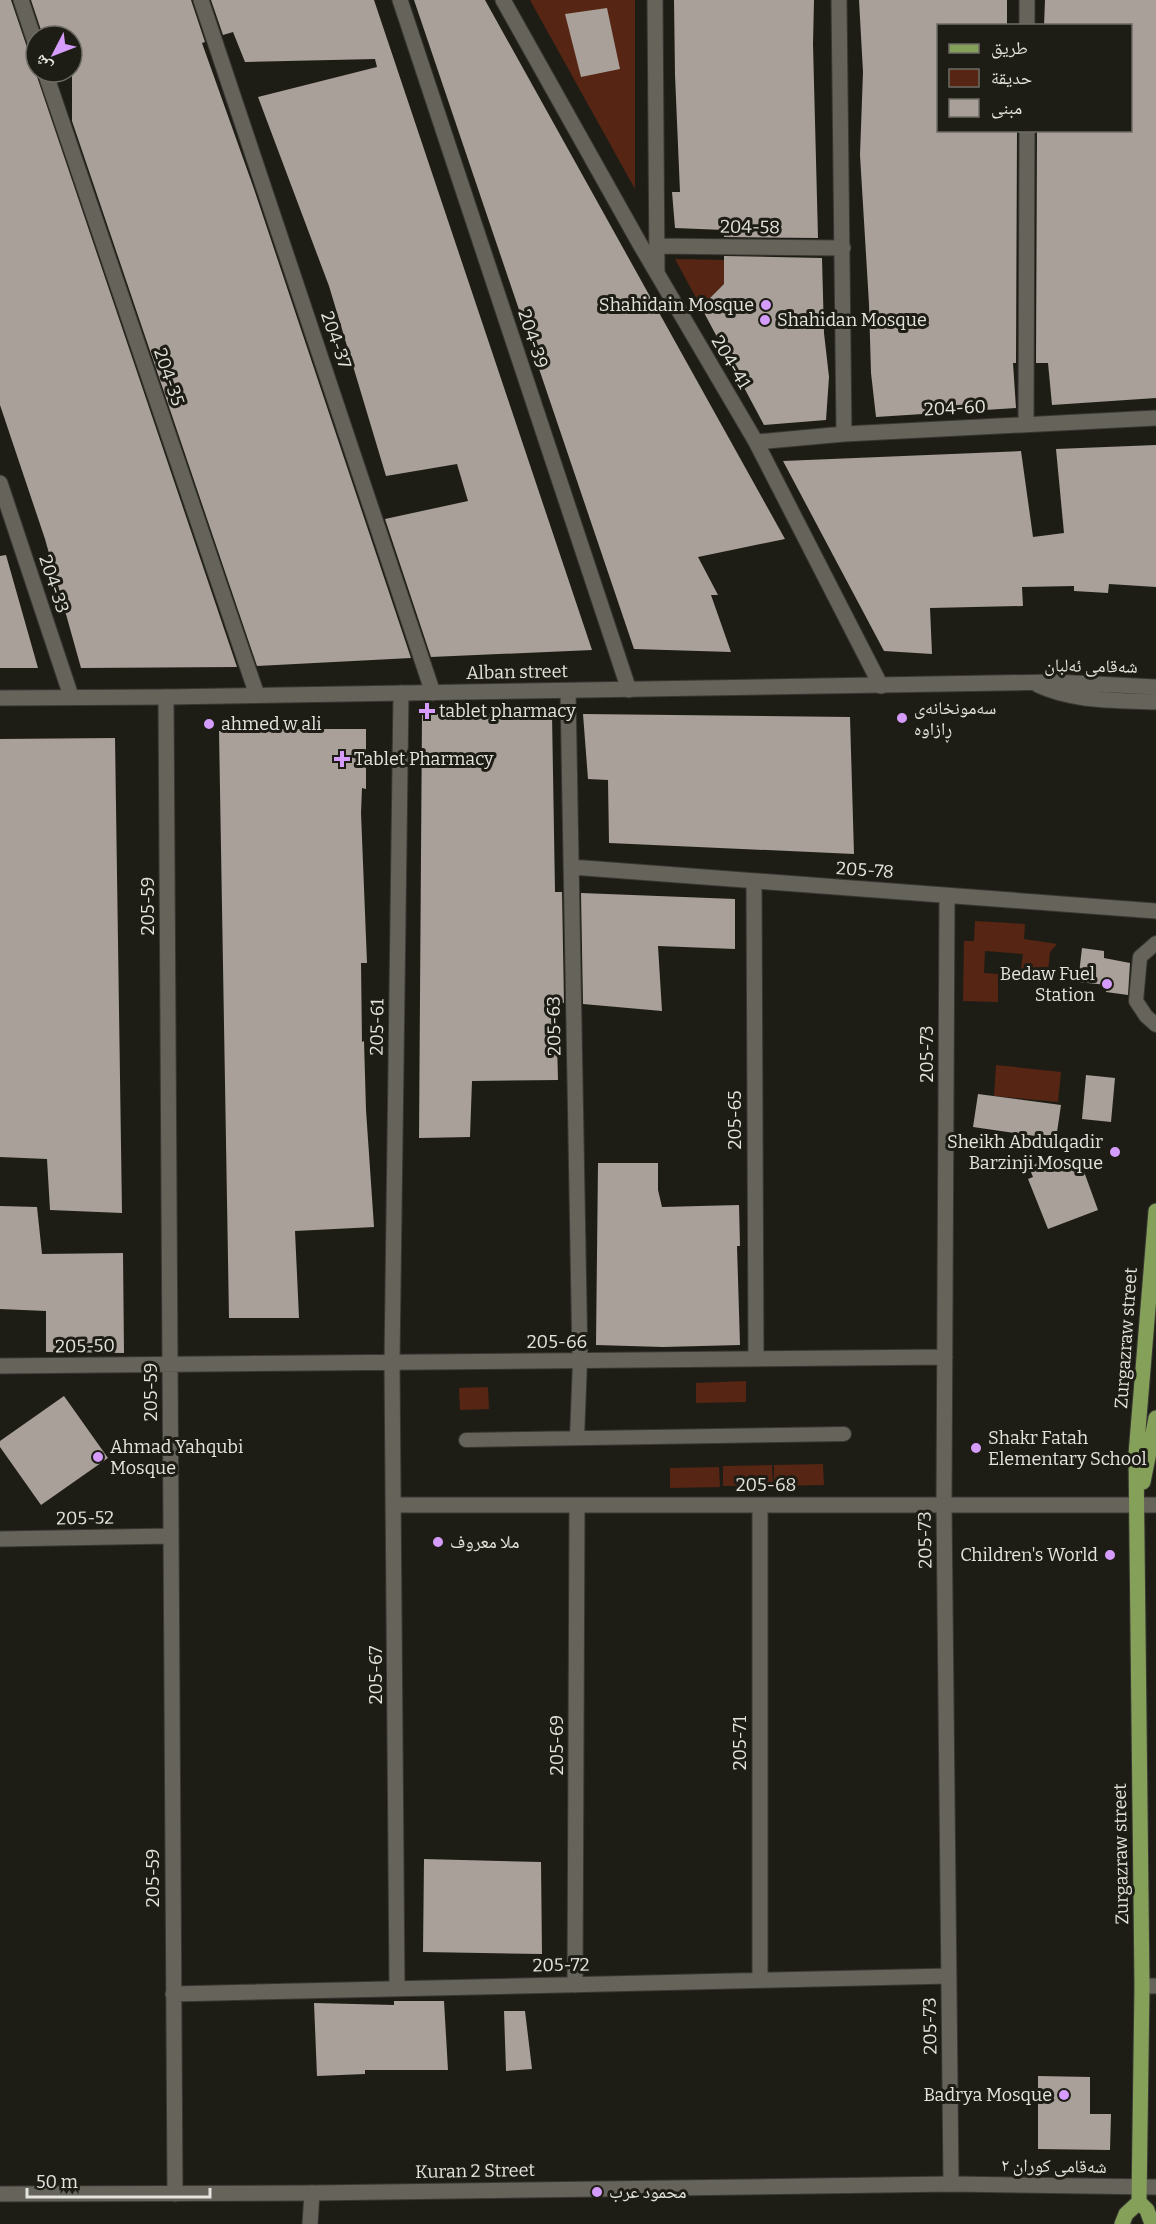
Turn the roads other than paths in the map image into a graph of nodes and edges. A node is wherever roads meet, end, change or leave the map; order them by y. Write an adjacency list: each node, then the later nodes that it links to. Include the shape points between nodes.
1 (21, 0): 8 (street)
2 (201, 0): 26 (street, 204-37)
3 (400, 0): 23 (street, 204-39)
4 (503, 0): 14 (street, 204-41)
5 (655, 0): 12 (street)
6 (838, 0): 13 (street)
7 (1027, 0): 9 (street)
8 (29, 24)
9 (1027, 24)
10 (49, 84): 27 (street, 204-35)
11 (1027, 132): 16 (street)
12 (657, 246): 13 (street, 204-58); 14 (street)
13 (843, 248): 17 (street)
14 (657, 274): 18 (street, 204-41)
15 (1156, 418): 16 (street, 204-60)
16 (1026, 423): 17 (street, 204-60)
17 (844, 434): 18 (street, 204-60)
18 (756, 442): 21 (street, 204-41)
19 (0, 483): 28 (street, 204-33)
20 (1035, 684): 21 (street, Alban street); 22 (street, شەقامی ئەلبان); 31 (street, شەقامی ئەلبان, via 1070,696)
21 (880, 686): 23 (street, Alban street)
22 (1156, 687)
23 (629, 690): 24 (street, Alban street)
24 (568, 691): 26 (street, Alban street); 32 (street, 205-63)
25 (401, 693): 26 (street, Alban street); 27 (street, Alban street); 42 (street, 205-61)
26 (433, 693)
27 (257, 695): 29 (street, Alban street)
28 (71, 696): 29 (street, Alban street); 30 (street, Alban street)
29 (166, 697): 43 (street, 205-59)
30 (0, 698)
31 (1156, 702)
32 (571, 867): 33 (street, 205-78); 41 (street, 205-63)
33 (754, 881): 34 (street, 205-78); 40 (street, 205-65)
34 (947, 896): 35 (street, 205-78); 39 (street, 205-73)
35 (1156, 910)
36 (1156, 944): 37 (lane, via 1140,957 1136,1001)
37 (1156, 1025)
38 (1156, 1211): 53 (main road, Zurgazraw street, via 1137,1454)
39 (945, 1357): 40 (street, 205-66); 52 (street, 205-73)
40 (756, 1359): 41 (street, 205-66)
41 (580, 1361): 42 (street, 205-66); 47 (lane)
42 (392, 1362): 43 (street, 205-66); 49 (street, 205-67)
43 (170, 1364): 44 (street, 205-50); 55 (street, 205-59)
44 (0, 1366)
45 (1156, 1418): 53 (main road, Zurgazraw street)
46 (844, 1434): 47 (lane)
47 (578, 1438): 48 (lane)
48 (466, 1440)
49 (394, 1505): 50 (street, 205-68); 61 (street, 205-67)
50 (577, 1505): 51 (street, 205-68); 59 (street, 205-69)
51 (760, 1505): 52 (street, 205-68); 58 (street, 205-71)
52 (944, 1505): 53 (street, 205-68); 57 (street, 205-73)
53 (1138, 1505): 54 (street, 205-68); 60 (main road, Zurgazraw street, via 1140,1845)
54 (1156, 1505)
55 (171, 1536): 56 (street, 205-52); 62 (street, 205-59)
56 (0, 1539)
57 (949, 1976): 58 (street, 205-72); 63 (street, 205-73)
58 (760, 1980): 59 (street, 205-72)
59 (575, 1984): 61 (street, 205-72)
60 (1149, 1986): 68 (main road, Zurgazraw street)
61 (398, 1988): 62 (street, 205-72)
62 (173, 1994): 67 (street, 205-59)
63 (951, 2184): 65 (street, Kuran 2 Street); 68 (street, شەقامی کوران ٢)
64 (1156, 2187): 68 (street, شەقامی کوران ٢)
65 (312, 2193): 67 (street, Kuran 2 Street); 69 (street)
66 (0, 2194): 67 (street, Kuran 2 Street)
67 (175, 2194)
68 (1139, 2195): 70 (main road); 71 (main road)
69 (310, 2224)
70 (1122, 2224)
71 (1152, 2224)

